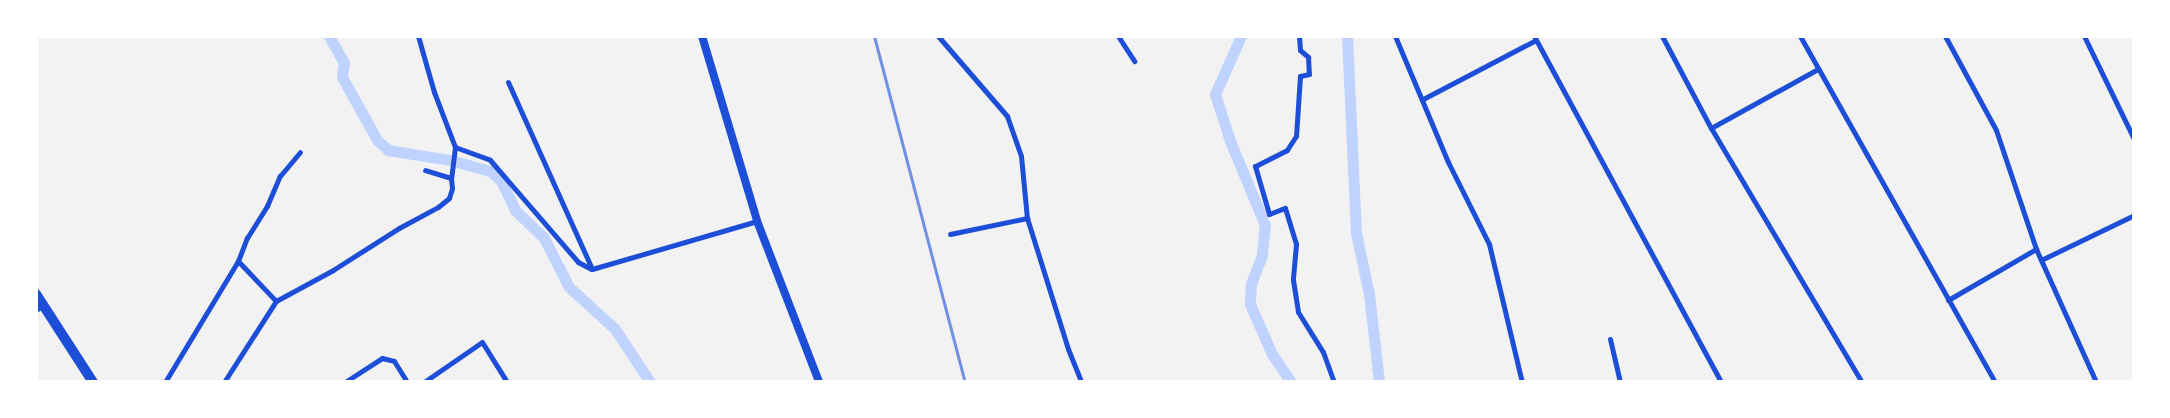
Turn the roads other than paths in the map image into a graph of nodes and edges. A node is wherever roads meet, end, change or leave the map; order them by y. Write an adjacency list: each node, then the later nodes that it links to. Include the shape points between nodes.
1 (418, 36): 18 (street, via 434,92)
2 (702, 36): 24 (street)
3 (938, 36): 23 (street, via 1007,116 1021,156)
4 (1118, 36): 12 (street)
5 (1299, 36): 44 (street, via 1300,50 1308,57 1309,74 1300,76 1296,136 1287,150 1255,166 1269,214 1285,208 1296,244 1293,280 1298,312 1323,352)
6 (1396, 36): 15 (street)
7 (1662, 36): 16 (street)
8 (1800, 36): 13 (street)
9 (1945, 36): 26 (street, via 1996,130)
10 (2084, 36): 17 (street)
11 (1535, 38): 15 (street); 47 (street)
12 (1134, 61)
13 (1818, 69): 16 (street); 31 (street)
14 (508, 82): 29 (street)
15 (1423, 99): 45 (street, via 1448,162 1489,244)
16 (1711, 128): 48 (street)
17 (2134, 139)
18 (455, 147): 21 (street); 29 (street, via 490,160 578,262)
19 (300, 152): 28 (street, via 280,176)
20 (425, 170): 21 (street)
21 (452, 178): 32 (street, via 449,198 438,207)
22 (2134, 215): 27 (street)
23 (1027, 218): 25 (street); 43 (street)
24 (757, 221): 29 (street); 42 (street)
25 (950, 234)
26 (2036, 249): 27 (street); 31 (street)
27 (2041, 260): 50 (street)
28 (238, 261): 32 (street); 36 (street)
29 (592, 269)
30 (36, 294): 33 (main road)
31 (1948, 300): 49 (street)
32 (276, 301): 37 (street)
33 (40, 307): 35 (main road)
34 (1610, 339): 46 (street)
35 (93, 382)
36 (165, 382)
37 (224, 382)
38 (344, 382): 39 (street, via 382,358 394,360)
39 (407, 382)
40 (424, 382): 41 (street, via 482,342)
41 (507, 382)
42 (819, 382)
43 (1081, 382)
44 (1334, 382)
45 (1522, 382)
46 (1620, 382)
47 (1721, 382)
48 (1862, 382)
49 (1995, 382)
50 (2096, 382)

